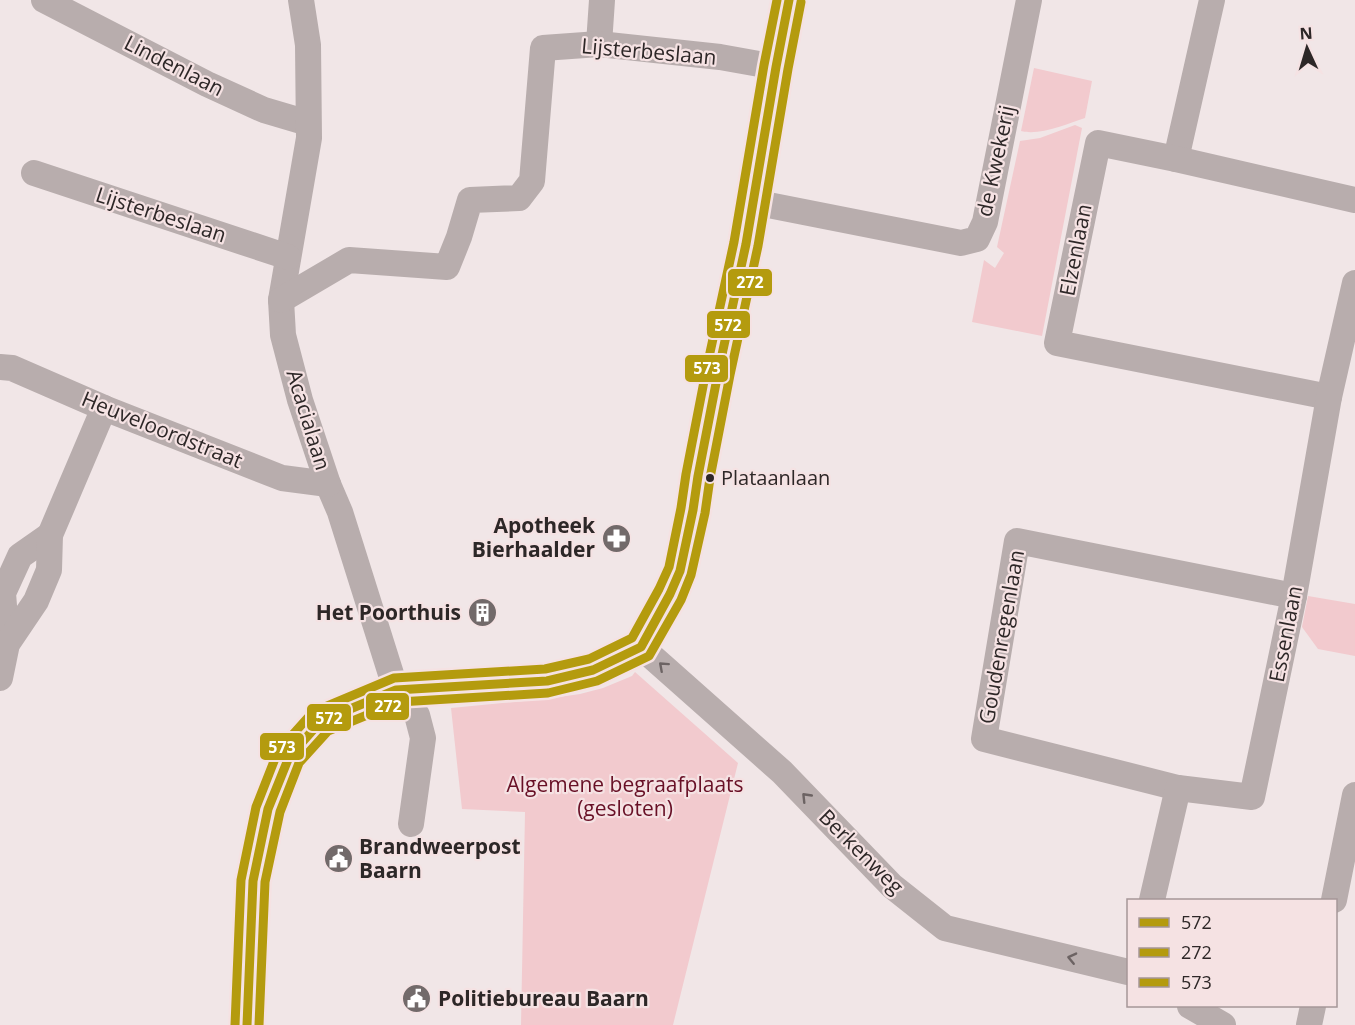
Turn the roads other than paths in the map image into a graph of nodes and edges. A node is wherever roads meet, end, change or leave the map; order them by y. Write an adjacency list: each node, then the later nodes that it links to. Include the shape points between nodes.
1 (44, 0): 9 (street, Lindenlaan, via 207,84 264,110)
2 (301, 0): 9 (street, Acacialaan, via 308,45)
3 (602, 0): 7 (street)
4 (789, 0): 8 (street)
5 (1029, 0): 13 (street, de Kwekerij, via 985,222 977,239 961,243)
6 (1212, 0): 10 (street)
7 (599, 44): 8 (street, Lijsterbeslaan); 16 (street, Lijsterbeslaan, via 543,48 532,181 519,198 470,200 447,267 349,260)
8 (776, 67): 13 (street)
9 (308, 123): 14 (street, Acacialaan, via 309,138)
10 (1176, 159): 12 (street, Elzenlaan); 18 (street, Elzenlaan, via 1098,143 1057,343)
11 (34, 173): 14 (street, Lijsterbeslaan)
12 (1355, 200)
13 (753, 202): 22 (street, via 680,571)
14 (288, 257): 16 (street, Acacialaan)
15 (1355, 283): 18 (street, Essenlaan)
16 (280, 300): 20 (street, Acacialaan, via 286,346 300,400)
17 (0, 367): 19 (street, Heuveloordstraat, via 12,368)
18 (1329, 397): 21 (street, Essenlaan)
19 (104, 408): 20 (street, Heuveloordstraat, via 282,478); 23 (street, via 50,535 49,570 36,601 7,644)
20 (328, 484): 24 (street, Acacialaan)
21 (1294, 596): 25 (street, Essenlaan, via 1252,797); 25 (street, Goudenregenlaan, via 1017,541 984,739)
22 (641, 647): 24 (street, via 593,670 547,681); 30 (street, Berkenweg, one-way to 22, via 945,928 892,886 782,772)
23 (0, 678)
24 (396, 690): 27 (street, Acacialaan, via 417,714 423,738); 33 (street, via 321,721 289,757 268,809 253,881)
25 (1178, 788): 28 (street)
26 (1355, 795): 29 (street)
27 (411, 824)
28 (1152, 899)
29 (1334, 899)
30 (1127, 972)
31 (1193, 1007): 34 (street)
32 (1313, 1007): 35 (street)
33 (247, 1025)
34 (1223, 1025)
35 (1309, 1025)

